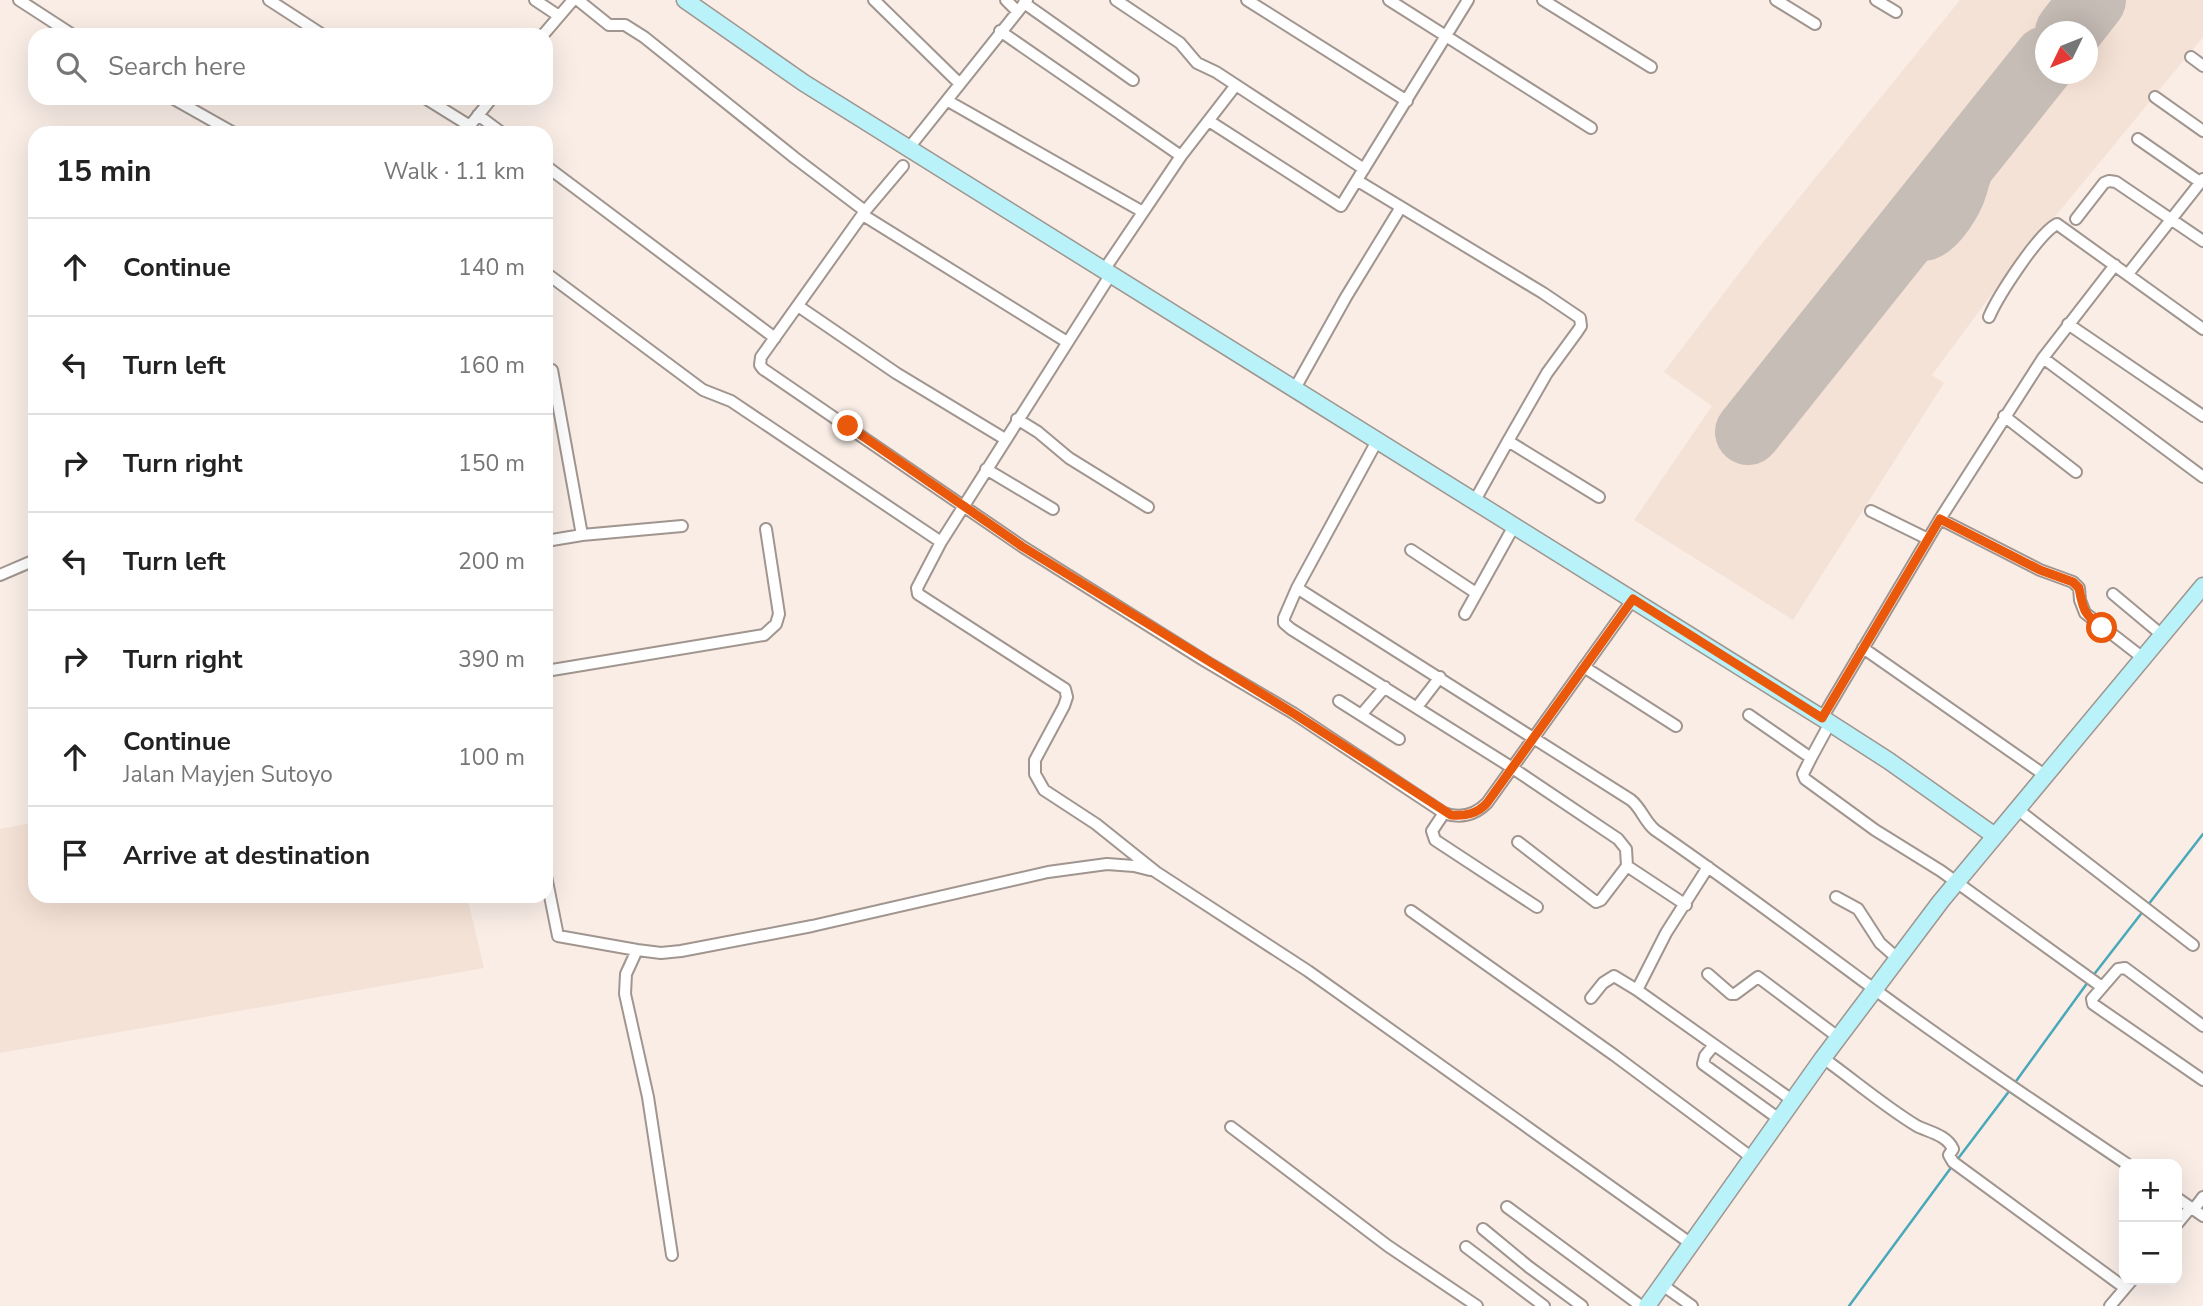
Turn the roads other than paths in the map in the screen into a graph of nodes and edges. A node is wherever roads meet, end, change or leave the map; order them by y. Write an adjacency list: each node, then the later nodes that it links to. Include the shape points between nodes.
1 (19, 0): 19 (street)
2 (269, 0): 20 (street)
3 (535, 0): 17 (street)
4 (576, 0): 17 (street); 53 (street, via 610,25 628,26 644,37)
5 (685, 0): 46 (street)
6 (874, 0): 28 (street)
7 (1006, 0): 15 (street)
8 (1116, 0): 29 (street, via 1180,43 1197,63)
9 (1247, 0): 32 (street)
10 (1389, 0): 23 (street)
11 (1468, 0): 23 (street)
12 (1544, 0): 26 (street)
13 (1776, 0): 18 (street)
14 (1876, 0): 16 (street)
15 (1023, 5): 22 (street); 27 (street)
16 (1896, 12)
17 (559, 16): 21 (street)
18 (1815, 24)
19 (62, 28)
20 (312, 28)
21 (549, 28)
22 (1000, 31): 28 (street); 45 (street)
23 (1447, 36): 32 (street); 42 (street)
24 (2191, 57): 25 (street)
25 (2203, 66)
26 (1651, 67)
27 (1133, 80)
28 (960, 84): 31 (street)
29 (1236, 85): 37 (street); 47 (street)
30 (2155, 97): 43 (street)
31 (948, 101): 46 (street); 52 (street)
32 (1407, 101): 47 (street)
33 (184, 105): 38 (street)
34 (434, 105): 39 (street)
35 (486, 105): 36 (street)
36 (478, 115): 40 (street); 41 (street)
37 (1209, 121): 45 (street); 50 (street, via 1339,207)
38 (222, 126)
39 (463, 126)
40 (469, 126)
41 (493, 126)
42 (1591, 128)
43 (2203, 131)
44 (2138, 139): 49 (street)
45 (1181, 156): 52 (street)
46 (907, 158): 53 (street); 58 (street)
47 (1364, 169): 50 (street)
48 (553, 171): 65 (street)
49 (2202, 181): 55 (street)
50 (1364, 185): 51 (street)
51 (1401, 208): 69 (street); 74 (street, via 1580,318 1581,326)
52 (1143, 212): 58 (street)
53 (864, 213): 61 (street); 66 (street)
54 (2076, 219): 55 (street, via 2109,180)
55 (2171, 219): 56 (street); 59 (street)
56 (2203, 241)
57 (2115, 264): 59 (street); 62 (street, via 2055,224 2010,279); 63 (street)
58 (1107, 272): 66 (street); 69 (street)
59 (2129, 274): 64 (street)
60 (553, 278): 92 (street, via 703,390 731,401)
61 (798, 306): 65 (street); 73 (street)
62 (1989, 317)
63 (2068, 324): 67 (street); 71 (street)
64 (2203, 329)
65 (775, 338): 81 (street, via 761,357 763,369)
66 (1067, 342): 72 (street)
67 (2043, 358): 70 (street); 78 (street)
68 (553, 375): 89 (street)
69 (1294, 390): 75 (street)
70 (2004, 416): 77 (street); 85 (street)
71 (2203, 416)
72 (1017, 419): 73 (street); 82 (street)
73 (1005, 439): 76 (street)
74 (1508, 441): 79 (street); 80 (street)
75 (1377, 442): 80 (street); 97 (street)
76 (986, 469): 81 (street); 83 (street)
77 (2076, 472)
78 (2203, 477)
79 (1599, 497)
80 (1475, 502): 87 (street)
81 (964, 506): 92 (street); 121 (street)
82 (1148, 507)
83 (1053, 509)
84 (1871, 511): 90 (street)
85 (1940, 519): 90 (street); 104 (street, via 2073,582 2091,620)
86 (682, 526): 89 (street)
87 (1514, 526): 98 (street); 100 (street)
88 (766, 529): 106 (street, via 779,614 771,631)
89 (582, 535): 91 (street)
90 (1928, 539): 103 (street)
91 (553, 540)
92 (941, 542): 126 (street, via 918,594 1067,692 1035,760 1039,783)
93 (1411, 550): 98 (street)
94 (28, 563): 95 (street)
95 (0, 575)
96 (2203, 586): 102 (street)
97 (1297, 588): 107 (street); 108 (street, via 1284,618 1288,627)
98 (1476, 593): 101 (street)
99 (2113, 594): 102 (street)
100 (1633, 599): 105 (street); 113 (street)
101 (1465, 614)
102 (2162, 635): 104 (street)
103 (1863, 648): 113 (street); 119 (street)
104 (2143, 658): 119 (street)
105 (1584, 667): 114 (street); 115 (street)
106 (553, 670)
107 (1440, 677): 110 (street); 115 (street)
108 (1385, 687): 110 (street); 111 (street)
109 (1339, 701): 111 (street)
110 (1417, 707): 118 (street)
111 (1361, 715): 116 (street)
112 (1749, 715): 117 (street)
113 (1826, 721): 117 (street); 122 (street)
114 (1676, 726)
115 (1533, 736): 118 (street); 125 (street, via 1632,800 1649,825)
116 (1399, 739)
117 (1811, 758): 127 (street, via 1802,774 1805,779)
118 (1511, 767): 121 (street, via 1480,810 1459,816); 124 (street, via 1618,839 1626,849)
119 (2046, 776): 120 (street)
120 (2017, 809): 122 (street); 133 (street)
121 (1444, 813): 131 (street, via 1432,831 1435,840)
122 (1995, 836): 127 (street)
123 (1518, 842): 124 (street, via 1596,902)
124 (1627, 866): 130 (street)
125 (1708, 867): 130 (street); 138 (street)
126 (1156, 872): 134 (street, via 1107,864 1067,869 681,951); 155 (street, via 1308,971)
127 (1956, 883): 135 (street); 137 (street)
128 (1836, 897): 135 (street, via 1858,909 1886,950)
129 (551, 903): 134 (street, via 558,936)
130 (1686, 905): 139 (street)
131 (1537, 907)
132 (1411, 911): 149 (street)
133 (2193, 945)
134 (637, 950): 157 (street, via 626,974 625,994 648,1097)
135 (1897, 958): 138 (street)
136 (1708, 974): 142 (street, via 1731,994 1758,977)
137 (2094, 982): 141 (street, via 2125,968); 145 (street, via 2093,1004)
138 (1874, 989): 142 (street); 150 (street)
139 (1637, 990): 140 (street, via 1614,976); 143 (street)
140 (1591, 998)
141 (2203, 1026)
142 (1838, 1037): 144 (street)
143 (1714, 1045): 146 (street); 147 (street, via 1703,1064)
144 (1823, 1058): 146 (street); 158 (street, via 1951,1144 1949,1155 1955,1163)
145 (2203, 1080)
146 (1792, 1100): 147 (street)
147 (1779, 1119): 149 (street)
148 (1231, 1127): 161 (street, via 1388,1246)
149 (1751, 1157): 155 (street)
150 (2120, 1159)
151 (2203, 1197): 153 (street)
152 (1507, 1207): 164 (street)
153 (2192, 1211)
154 (1483, 1229): 163 (street)
155 (1690, 1242): 159 (street)
156 (1466, 1247): 162 (street)
157 (672, 1255)
158 (2119, 1277)
159 (1661, 1284): 165 (street); 166 (street)
160 (2128, 1285): 167 (street)
161 (1477, 1306)
162 (1544, 1306)
163 (1582, 1306)
164 (1642, 1306)
165 (1647, 1306)
166 (1692, 1306)
167 (2110, 1306)

